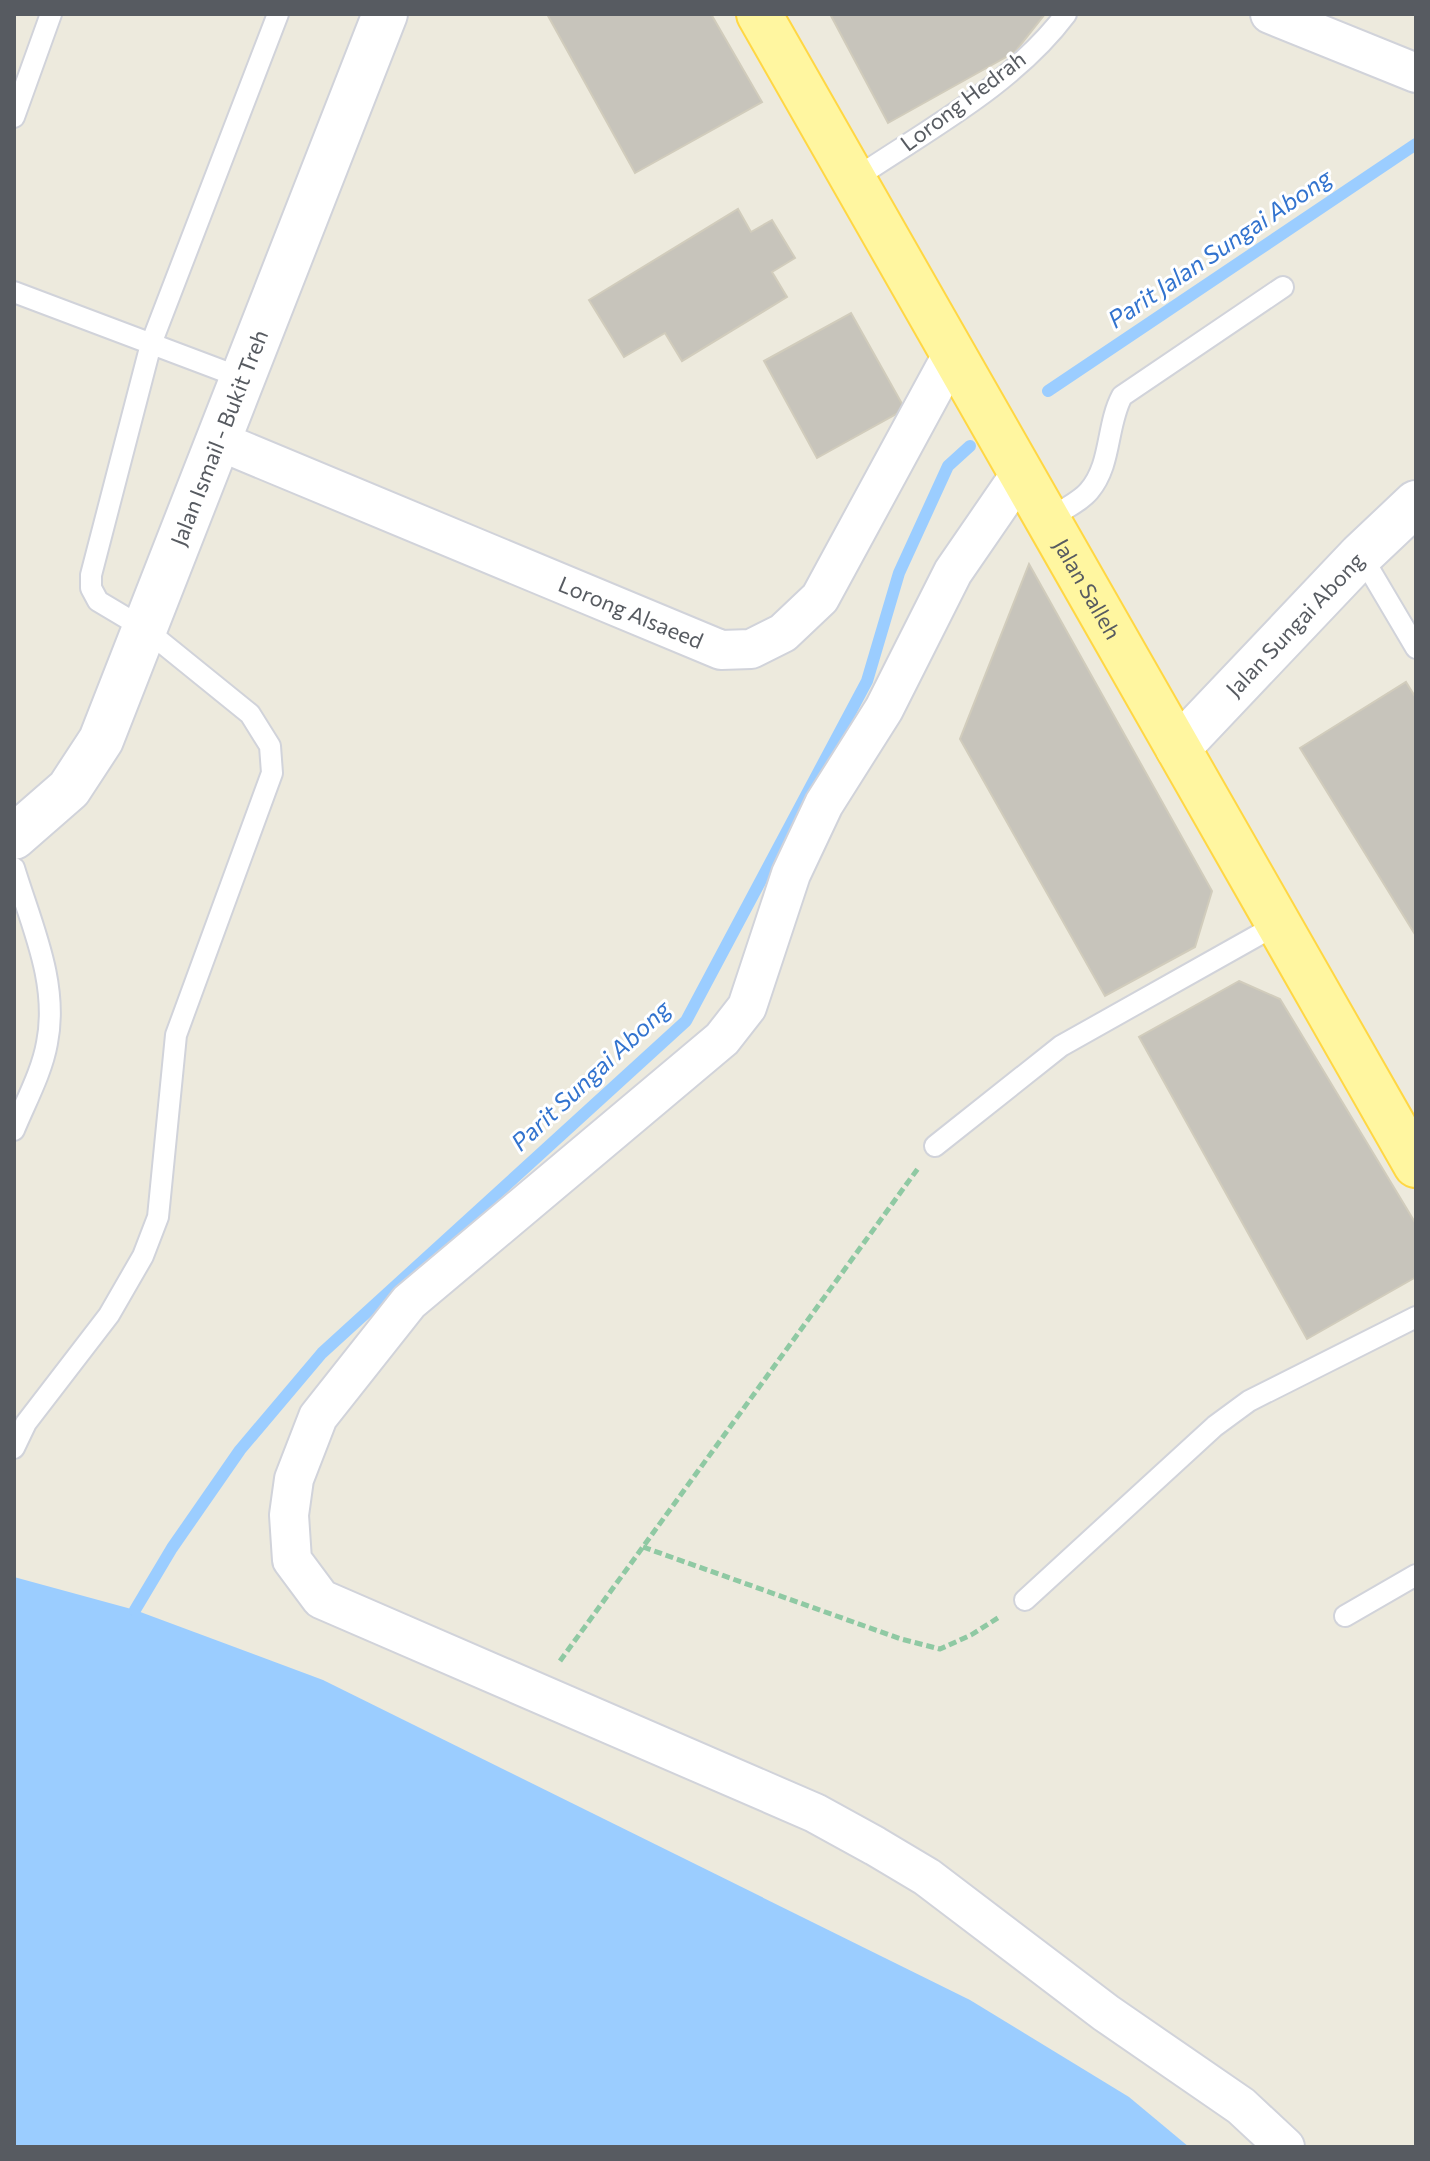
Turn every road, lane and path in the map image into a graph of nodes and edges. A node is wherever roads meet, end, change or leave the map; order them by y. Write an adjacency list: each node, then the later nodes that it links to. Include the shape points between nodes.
1 (51, 14): 8 (lane)
2 (278, 14): 12 (lane)
3 (385, 14): 14 (street, Jalan Ismail - Bukit Treh)
4 (759, 14): 9 (main road, Jalan Salleh)
5 (1066, 14): 9 (lane, Lorong Hedrah, via 1022,60 974,98)
6 (1270, 14): 7 (street)
7 (1416, 73)
8 (14, 117)
9 (853, 180): 13 (main road, Jalan Salleh)
10 (1283, 287): 18 (lane, via 1122,396 1102,471 1088,493)
11 (14, 292): 12 (lane)
12 (151, 344): 14 (lane); 20 (lane, via 91,575 98,601)
13 (953, 353): 15 (street, Lorong Alsaeed, via 820,598 783,633 751,649 721,650); 16 (main road, Jalan Salleh)
14 (242, 378): 15 (street, Jalan Ismail - Bukit Treh)
15 (219, 441): 20 (street, Jalan Ismail - Bukit Treh)
16 (1021, 473): 18 (main road, Jalan Salleh); 35 (street, via 953,572 884,709 824,804 791,874 747,1007 722,1039 409,1302 318,1417 303,1454 289,1515 292,1560 321,1599)
17 (1416, 503): 19 (street, Jalan Sungai Abong)
18 (1047, 520): 22 (main road, Jalan Salleh)
19 (1361, 555): 21 (lane); 22 (street, Jalan Sungai Abong)
20 (145, 629): 23 (street, Jalan Ismail - Bukit Treh, via 101,740 69,789); 30 (lane, via 250,714 270,746 272,773 176,1035 158,1217 143,1256 109,1315 26,1423)
21 (1416, 648)
22 (1178, 748): 25 (main road, Jalan Salleh)
23 (14, 837)
24 (14, 868): 26 (lane, via 47,975 51,1007 47,1046)
25 (1278, 924): 27 (lane, via 1061,1046); 28 (main road, Jalan Salleh)
26 (14, 1130)
27 (935, 1146): 31 (path)
28 (1416, 1165)
29 (1416, 1317): 33 (lane, via 1249,1401)
30 (14, 1448)
31 (643, 1547): 33 (path, via 940,1649); 35 (path)
32 (1416, 1575): 34 (lane)
33 (1025, 1600)
34 (1345, 1616)
35 (536, 1694): 36 (street, via 815,1813 927,1877 1106,2013 1241,2106)
36 (1285, 2147)

